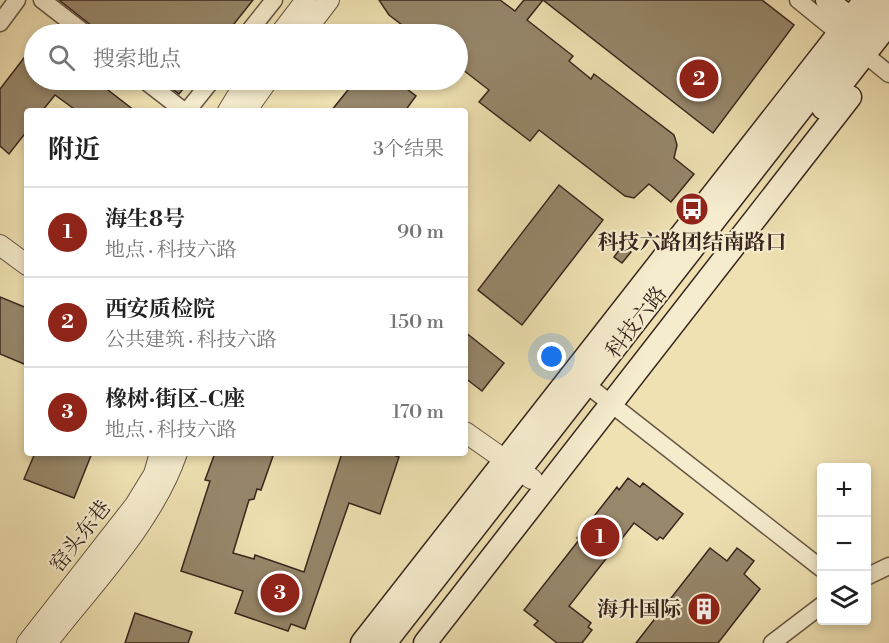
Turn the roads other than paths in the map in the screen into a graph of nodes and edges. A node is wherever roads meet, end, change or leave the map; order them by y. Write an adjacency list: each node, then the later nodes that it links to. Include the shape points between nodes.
1 (17, 0): 8 (street)
2 (42, 0): 9 (street)
3 (274, 0): 10 (street)
4 (306, 0): 11 (street)
5 (329, 0): 12 (street)
6 (798, 0): 13 (street)
7 (828, 0): 13 (main road)
8 (0, 23)
9 (73, 24)
10 (255, 24)
11 (288, 24)
12 (311, 24)
13 (873, 31): 24 (main road, 科技六路); 24 (main road); 28 (main road)
14 (157, 90): 18 (street)
15 (203, 90): 19 (street)
16 (241, 90): 20 (street)
17 (261, 90): 21 (street)
18 (181, 108)
19 (188, 108)
20 (230, 108)
21 (248, 108)
22 (0, 245): 23 (street)
23 (24, 264)
24 (599, 394): 28 (main road, 科技六路); 29 (street); 38 (main road)
25 (468, 434): 28 (street)
26 (159, 456): 33 (street, 窑头东巷, via 154,474 135,505)
27 (176, 456): 34 (street, 窑头东巷, via 167,483 145,516)
28 (519, 469): 35 (main road); 36 (main road, 科技六路); 37 (main road, 科技六路)
29 (817, 565)
30 (889, 566): 31 (street)
31 (871, 575)
32 (817, 609): 39 (street)
33 (27, 643)
34 (47, 643)
35 (362, 643)
36 (385, 643)
37 (404, 643)
38 (425, 643)
39 (772, 643)

